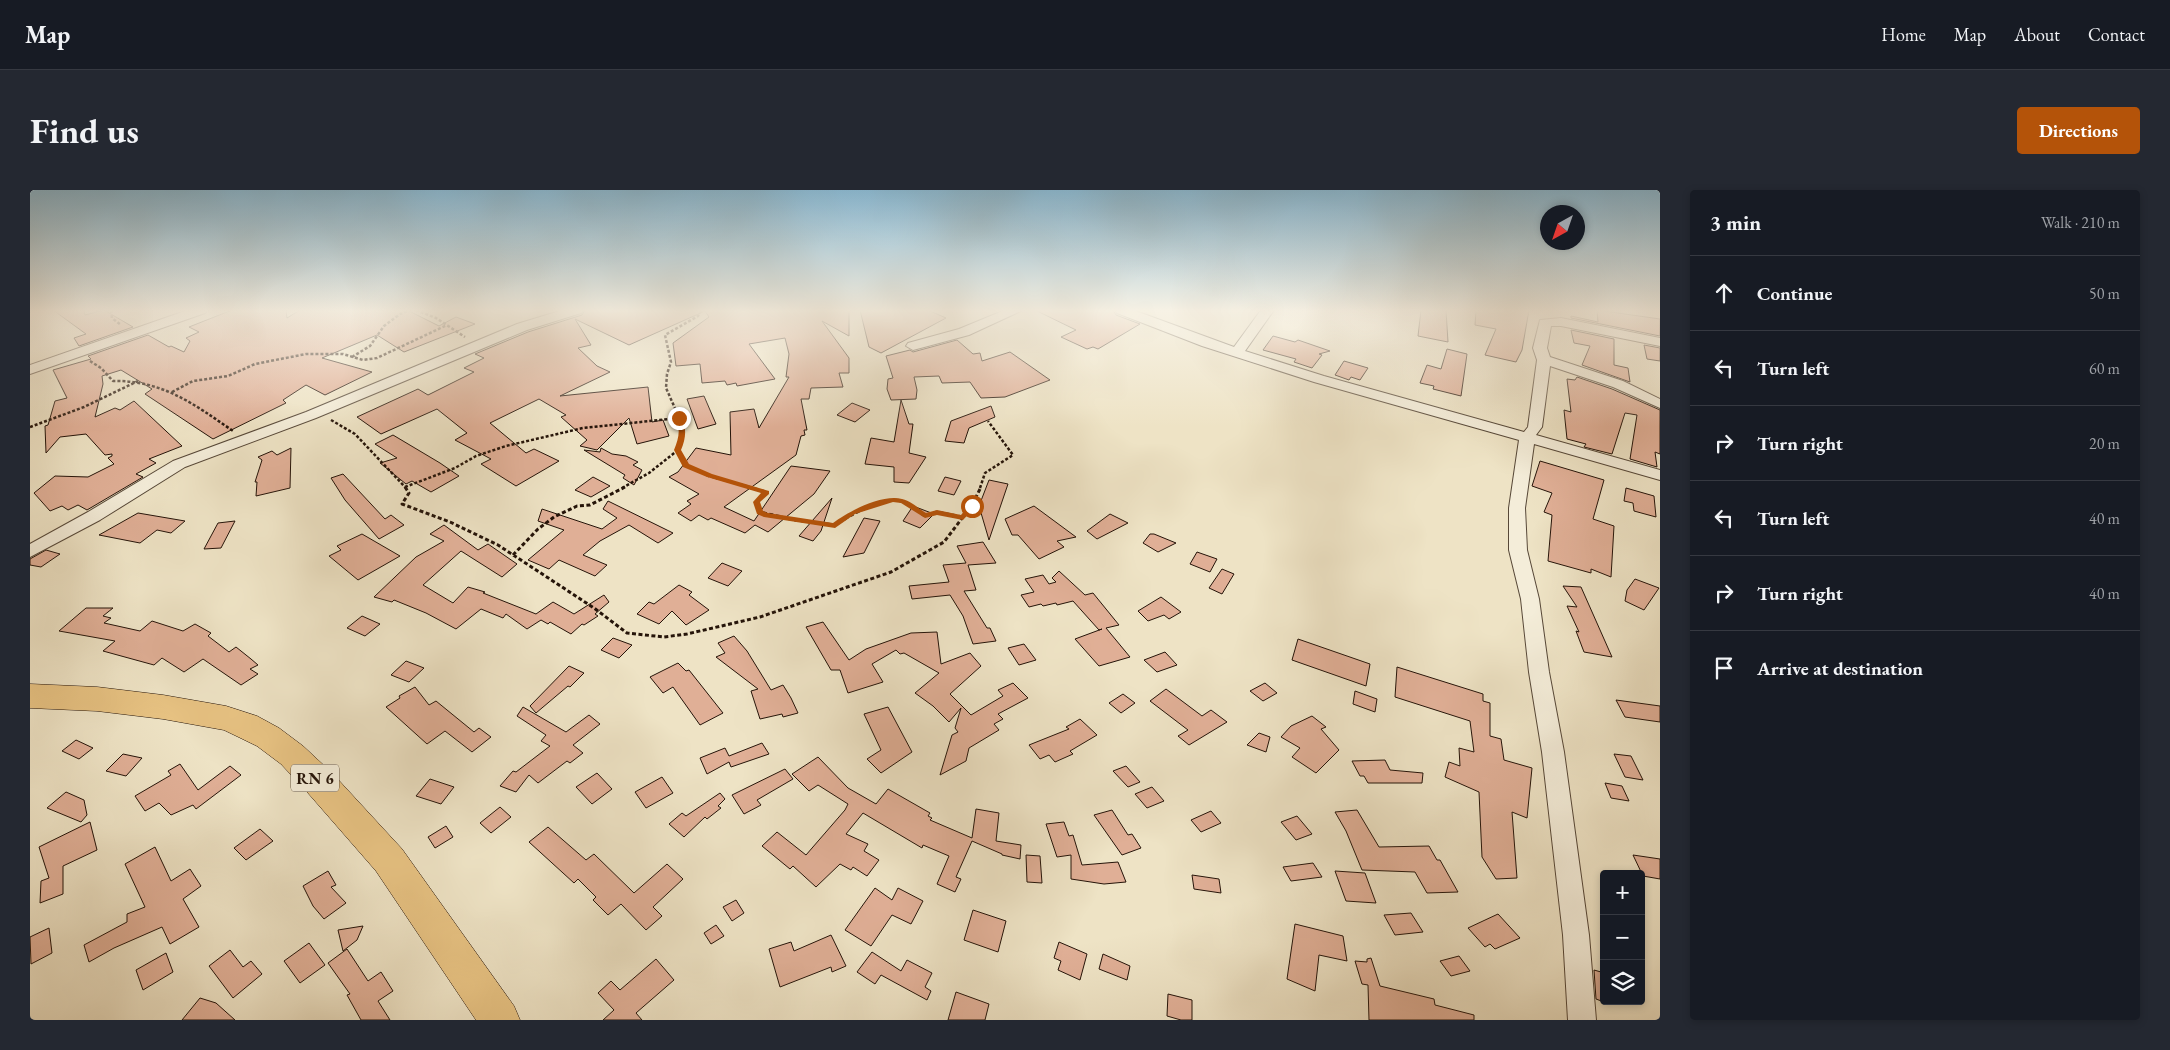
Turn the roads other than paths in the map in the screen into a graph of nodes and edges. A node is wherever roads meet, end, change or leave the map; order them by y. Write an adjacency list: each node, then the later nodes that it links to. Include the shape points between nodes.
1 (89, 349): 8 (street)
2 (468, 349): 12 (street, via 312,415 179,464)
3 (1225, 349): 6 (street)
4 (1240, 349): 6 (street)
5 (1540, 349): 7 (street)
6 (1237, 353): 10 (street)
7 (1544, 360): 9 (street, via 1618,384); 10 (street, via 1535,427)
8 (30, 370)
9 (1660, 404)
10 (1527, 438): 11 (street); 15 (street, via 1517,508 1518,550 1530,599 1553,752 1576,935)
11 (1660, 475)
12 (30, 551)
13 (30, 696): 14 (main road, RN 6, via 97,699 226,718 268,738 292,755 314,777 389,860)
14 (500, 1020)
15 (1582, 1020)

